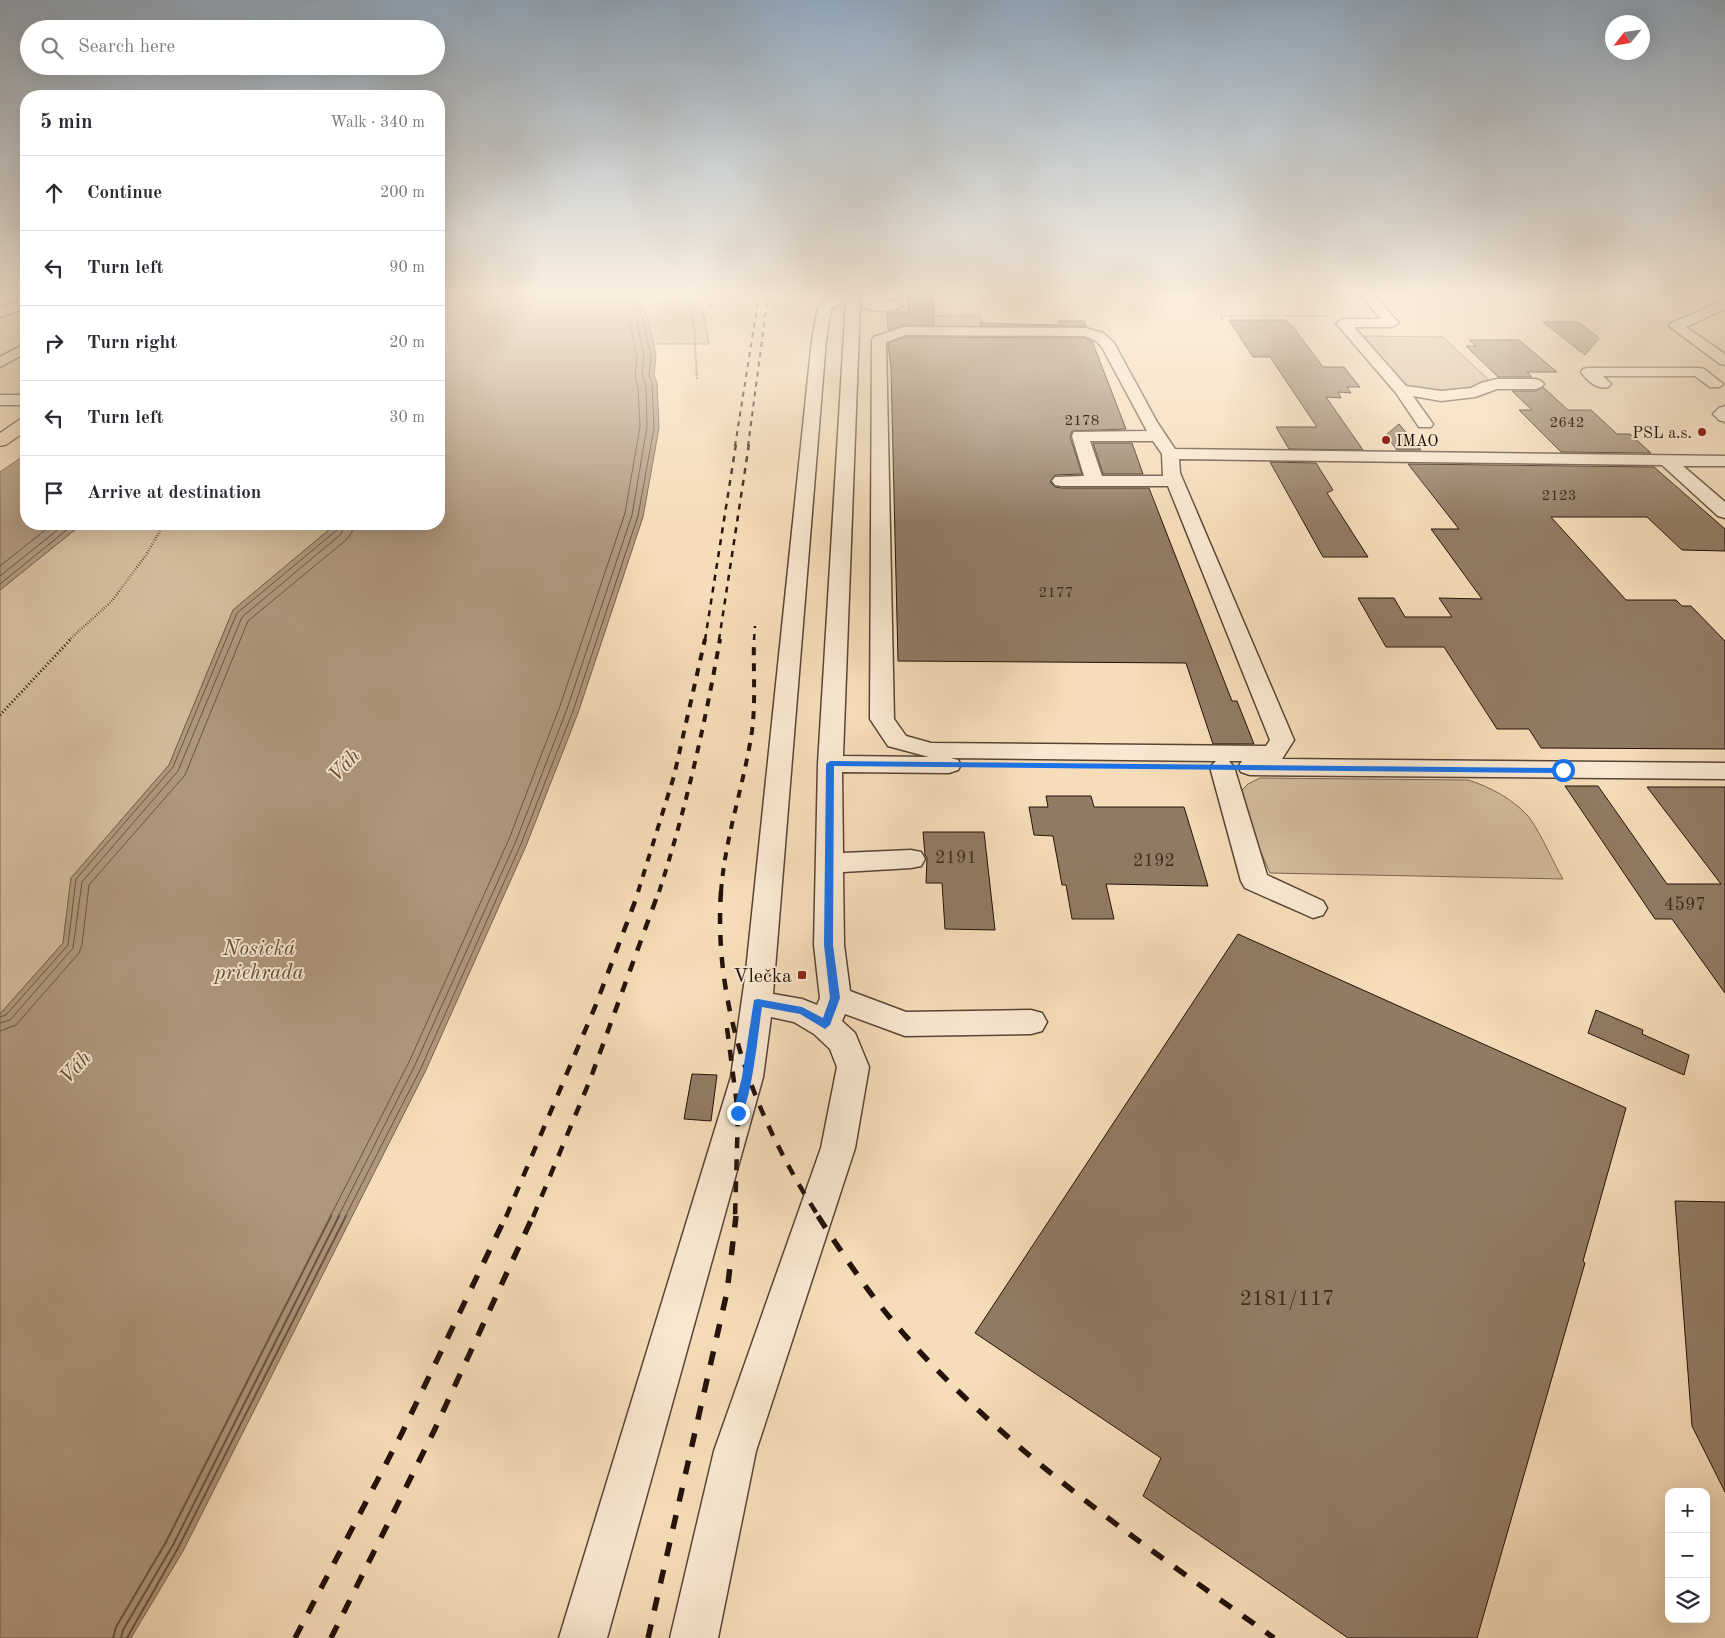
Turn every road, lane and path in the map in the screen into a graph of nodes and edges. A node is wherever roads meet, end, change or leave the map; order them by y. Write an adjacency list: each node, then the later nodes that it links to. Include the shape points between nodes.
1 (697, 371): 7 (path)
2 (816, 371): 35 (street)
3 (850, 371): 29 (street)
4 (879, 371): 25 (street, via 882,719 897,741 931,750 1274,754 1282,740)
5 (1123, 371): 18 (street)
6 (1384, 371): 11 (street)
7 (697, 379)
8 (1536, 384): 11 (street, via 1497,384 1475,392 1441,396)
9 (1603, 384): 10 (street, via 1588,372 1699,372)
10 (1715, 384)
11 (1400, 390): 16 (street)
12 (0, 400): 13 (street)
13 (20, 400)
14 (1725, 411): 15 (street, via 1721,414)
15 (1725, 418)
16 (1425, 424)
17 (20, 427): 19 (main road)
18 (1158, 436): 20 (street); 24 (street, via 1080,436)
19 (0, 441)
20 (1170, 454): 21 (street); 25 (street)
21 (1666, 460): 22 (street); 26 (street)
22 (1725, 460)
23 (1061, 480): 24 (street)
24 (1095, 481): 25 (street)
25 (1174, 481)
26 (1724, 509)
27 (161, 530): 28 (path, via 112,601 62,648)
28 (0, 715)
29 (830, 764): 30 (street); 33 (street)
30 (1222, 767): 31 (street); 34 (street, via 1255,881)
31 (1725, 772)
32 (911, 859): 33 (street)
33 (828, 863): 36 (street)
34 (1313, 908)
35 (758, 1003): 36 (street, via 802,1011); 38 (street, via 738,1113)
36 (830, 1011): 37 (street, via 905,1024); 39 (street, via 853,1067 838,1148 735,1451)
37 (1031, 1022)
38 (583, 1638)
39 (694, 1638)

